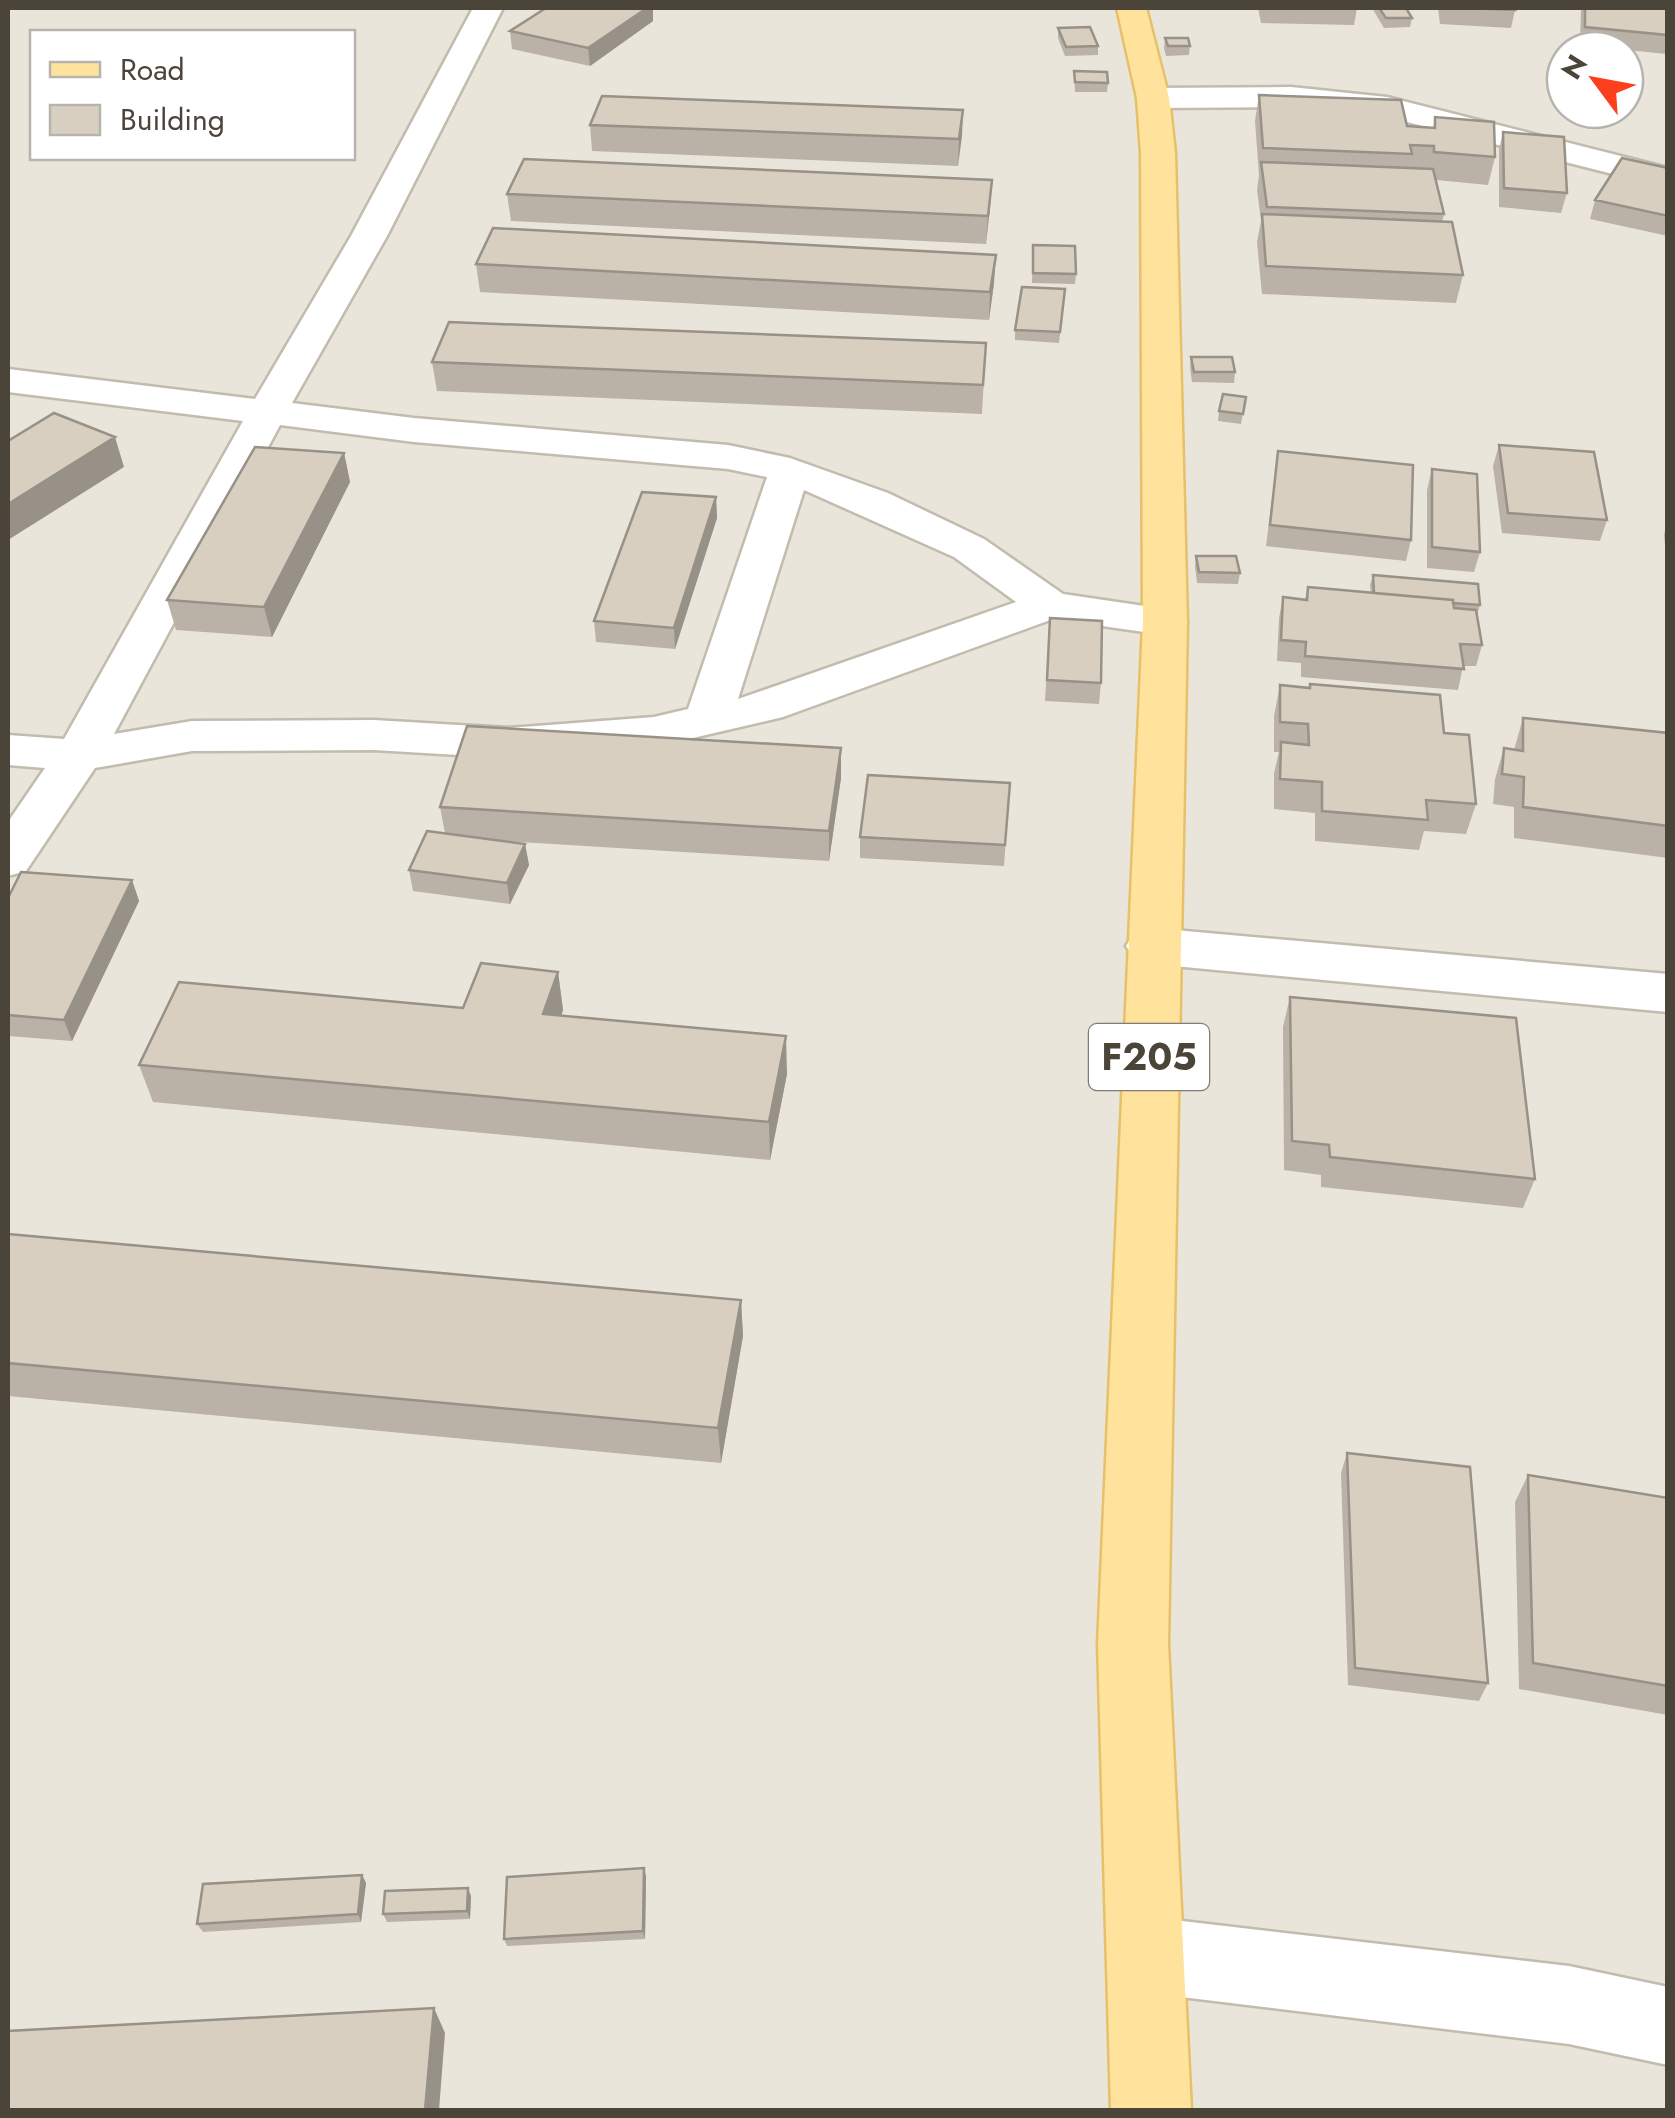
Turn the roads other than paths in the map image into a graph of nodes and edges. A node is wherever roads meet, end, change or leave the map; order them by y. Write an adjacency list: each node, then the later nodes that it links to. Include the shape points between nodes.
1 (488, 8): 6 (street)
2 (1131, 8): 3 (main road, F205)
3 (1154, 98): 4 (street, via 1387,106); 9 (main road, F205)
4 (1668, 178)
5 (8, 380): 6 (street)
6 (266, 414): 7 (street, via 728,457); 12 (street)
7 (790, 470): 8 (street, via 955,541); 10 (street)
8 (1050, 606): 9 (street); 10 (street, via 767,707)
9 (1165, 622): 14 (main road, F205)
10 (708, 720): 12 (street, via 654,732 509,743 374,734 192,736)
11 (8, 750): 12 (street)
12 (79, 755): 13 (street)
13 (8, 859)
14 (1152, 946): 15 (street); 16 (main road, F205, via 1134,1644)
15 (1668, 993)
16 (1148, 1955): 17 (street, via 1569,2004); 18 (main road, F205)
17 (1668, 2026)
18 (1151, 2110)

